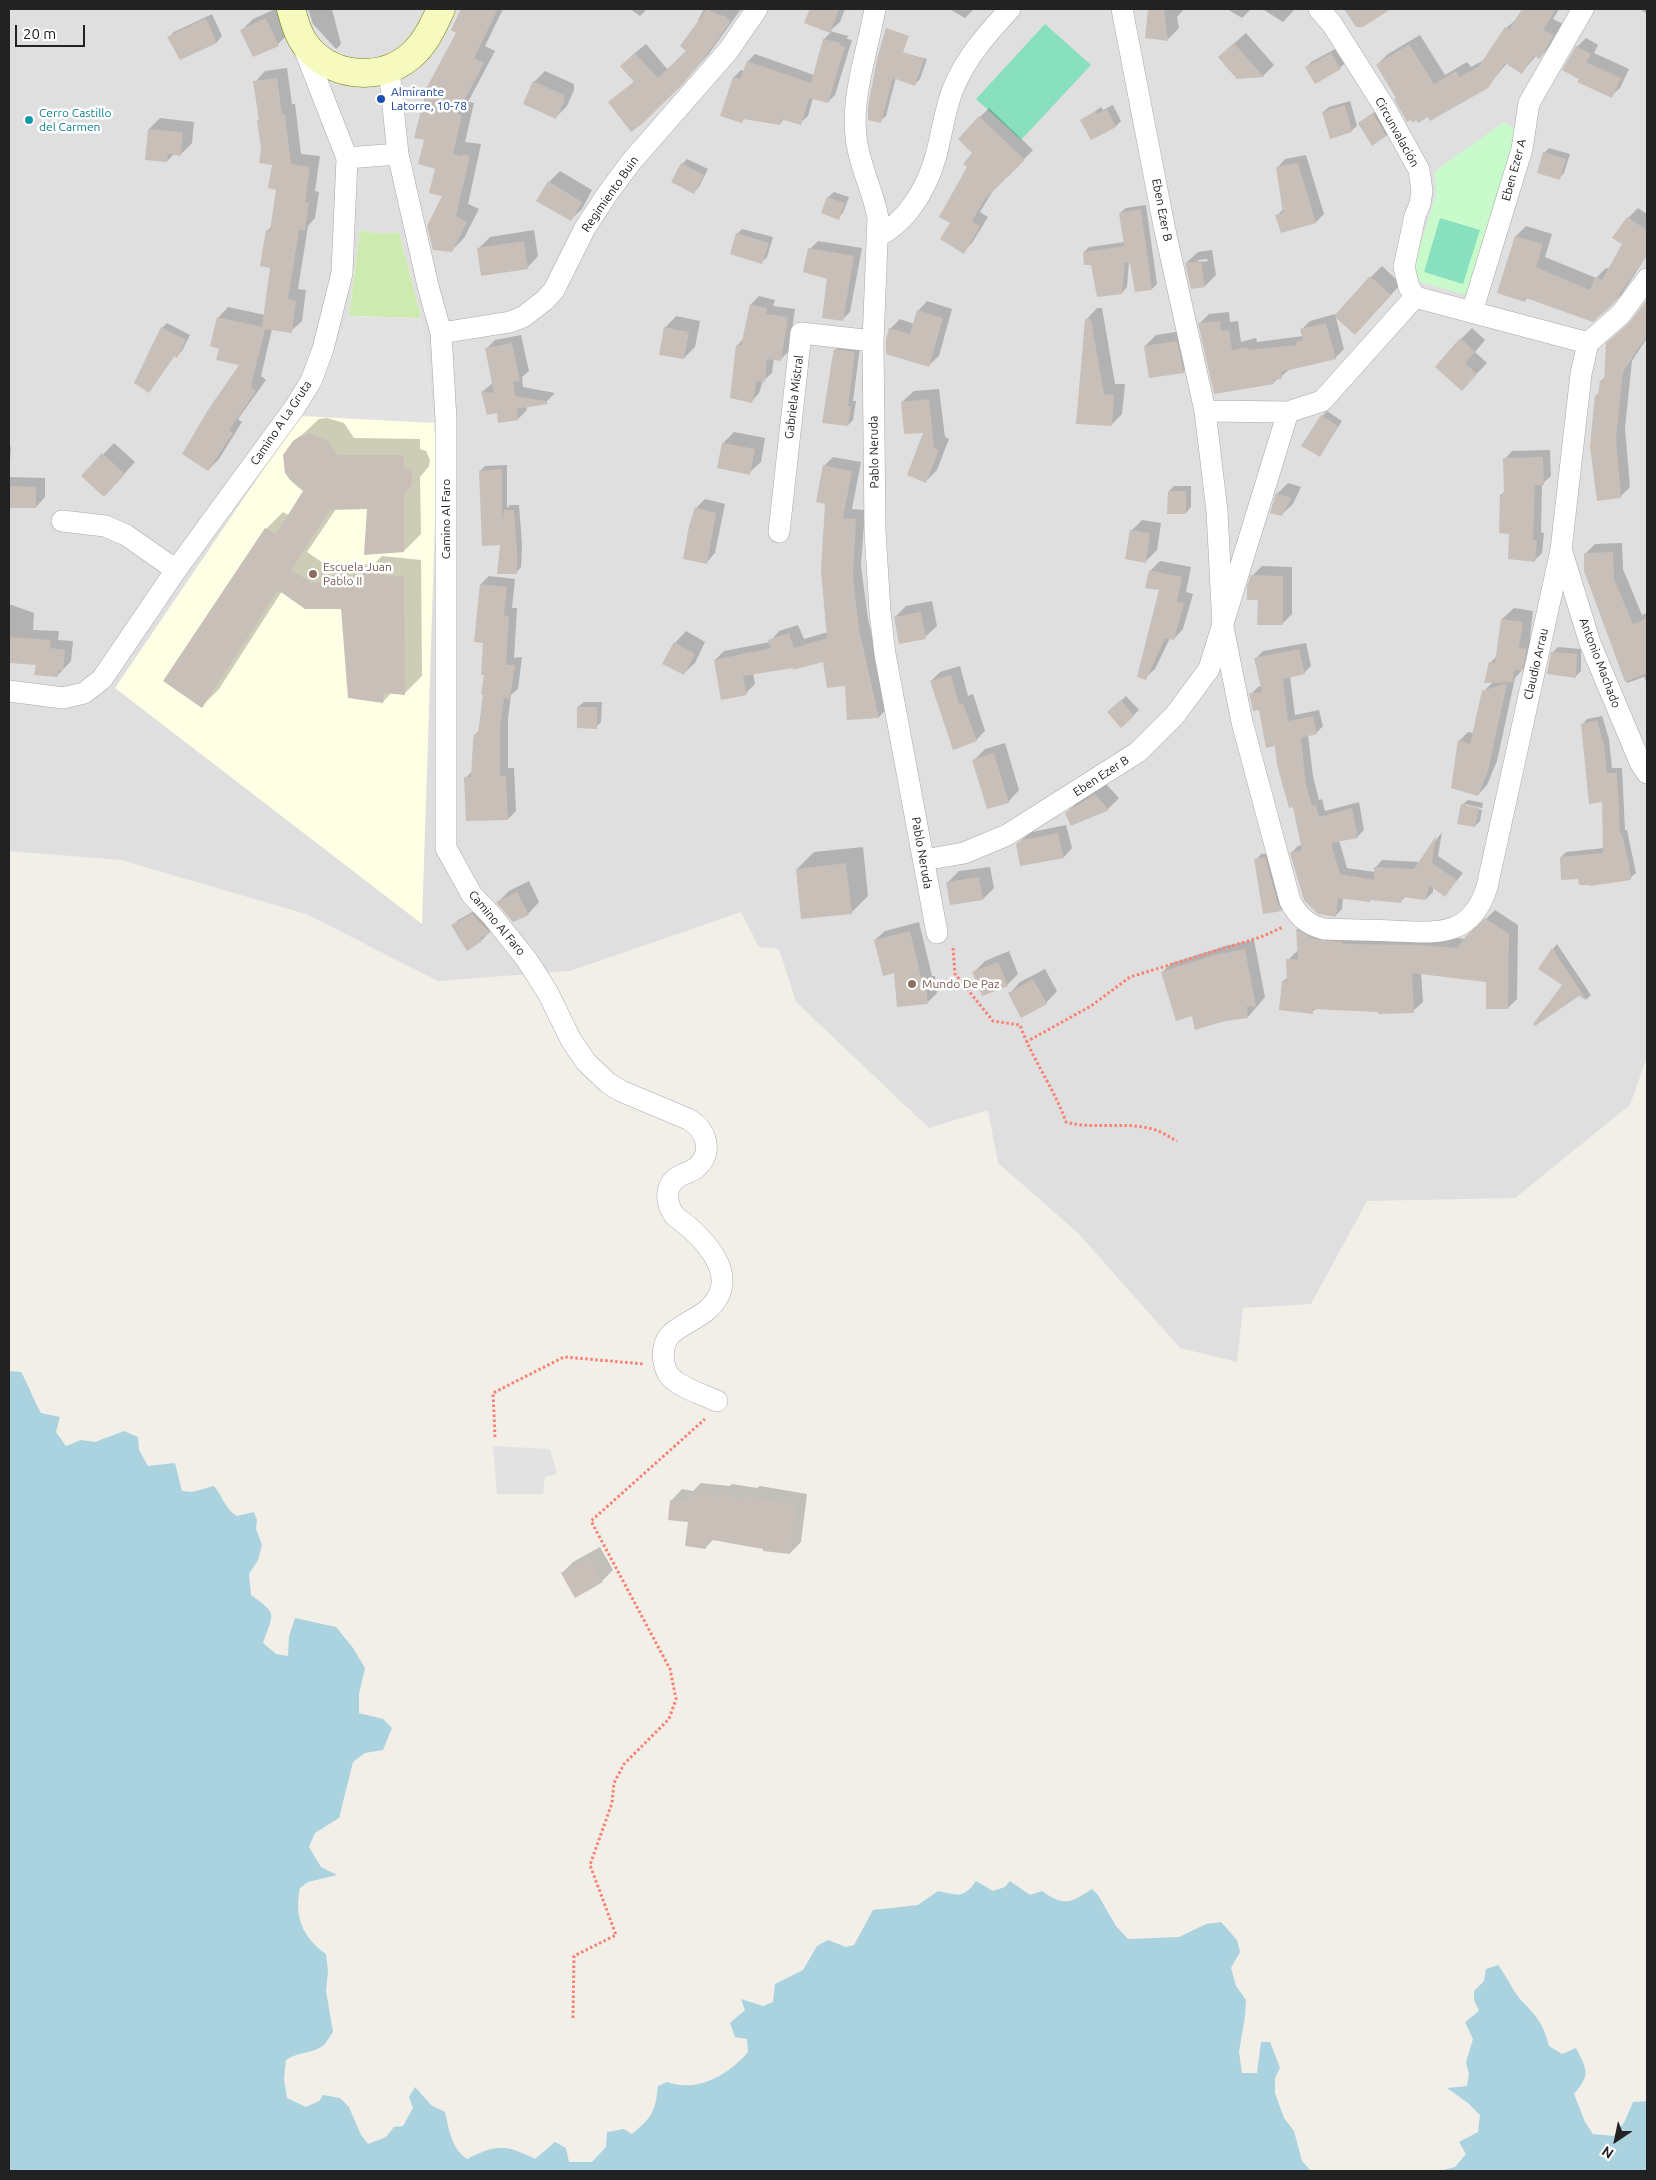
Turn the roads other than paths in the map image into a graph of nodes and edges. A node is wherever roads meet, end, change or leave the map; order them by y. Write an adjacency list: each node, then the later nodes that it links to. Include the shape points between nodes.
1 (441, 9): 9 (main road, via 415,52)
2 (757, 9): 16 (street, Regimiento Buin, via 728,51 608,193 585,228 554,290 545,300 523,317 510,322)
3 (875, 9): 12 (street, Pablo Neruda, via 858,98 856,135 861,164 875,201)
4 (1010, 9): 12 (street, via 978,44 961,73 946,107 935,158 920,192 902,219)
5 (1122, 9): 19 (street, Eben Ezer B, via 1164,226)
6 (1319, 9): 14 (street, Circunvalación, via 1385,108 1419,170 1420,204 1404,267 1409,287)
7 (1583, 9): 15 (street, Eben Ezer A, via 1529,103 1522,149)
8 (295, 21): 9 (main road, via 313,53 333,66 365,73); 11 (street, Camino A La Gruta)
9 (389, 69): 10 (street, Camino Al Faro)
10 (398, 154): 11 (street); 16 (street, Camino Al Faro)
11 (347, 158): 24 (street, Camino A La Gruta, via 342,273 330,324 310,381 295,407)
12 (878, 236): 17 (street, Pablo Neruda)
13 (1647, 279): 18 (street, via 1621,314)
14 (1416, 297): 15 (street); 20 (street, via 1322,401)
15 (1472, 312): 18 (street)
16 (441, 332): 31 (street, Camino Al Faro, via 446,420 446,848 472,896 527,960 586,1062 621,1091 688,1119 703,1131 707,1150 704,1159 698,1167 675,1179 667,1200 674,1216 715,1254 721,1269 721,1285 719,1295 707,1310 666,1341 663,1358 664,1366 674,1380)
17 (873, 341): 22 (street, Gabriela Mistral, via 801,333); 28 (street, Pablo Neruda, via 875,532 880,612)
18 (1588, 343): 23 (street, Claudio Arrau, via 1581,374)
19 (1205, 411): 20 (street); 25 (street, Eben Ezer B, via 1217,511)
20 (1288, 412): 25 (street, Eben Ezer B)
21 (62, 521): 24 (street, via 105,526 126,535)
22 (778, 532)
23 (1561, 550): 27 (street, Antonio Machado, via 1590,643); 29 (street, Claudio Arrau, via 1487,887 1479,907 1461,925 1436,933 1324,929)
24 (176, 570): 26 (street, Camino A La Gruta, via 94,687 63,698)
25 (1223, 627): 28 (street, Eben Ezer B, via 1209,669 1175,715 1138,752 1007,834 964,853); 29 (street, Eben Ezer B, via 1242,722 1290,901)
26 (9, 691)
27 (1647, 773)
28 (924, 860): 30 (street, Pablo Neruda)
29 (1301, 918)
30 (937, 933)
31 (717, 1401)

